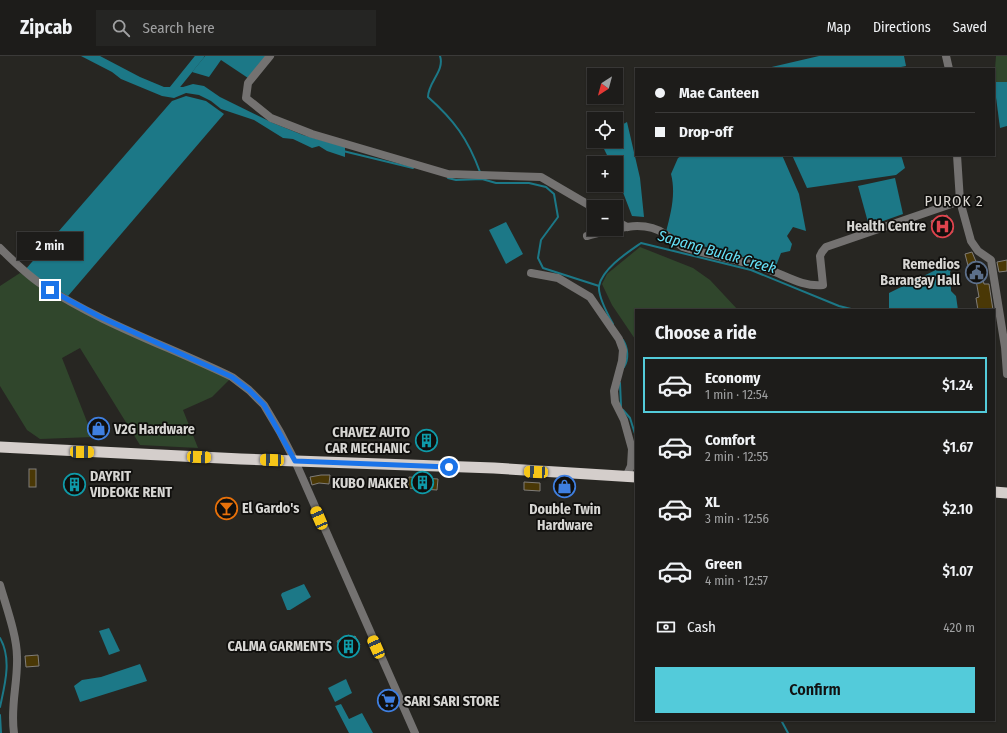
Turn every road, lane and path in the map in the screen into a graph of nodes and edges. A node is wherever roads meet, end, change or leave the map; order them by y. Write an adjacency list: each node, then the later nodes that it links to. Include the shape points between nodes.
1 (270, 56): 6 (street, via 248,83 246,98 271,118 312,134 448,174 541,177)
2 (946, 56): 3 (street)
3 (949, 68)
4 (957, 156): 5 (street)
5 (960, 201): 8 (street, via 826,248 820,256 823,285 813,286 770,270 683,247 665,234 644,226); 12 (street, via 973,245 991,260)
6 (587, 204)
7 (623, 225): 8 (street)
8 (627, 227): 9 (street)
9 (623, 228)
10 (0, 248): 15 (street, via 40,284 68,301 232,377 264,405)
11 (531, 272): 16 (street, via 558,278 590,297 618,339 623,350 614,391 615,402 624,420 632,449)
12 (1006, 348): 13 (street)
13 (1007, 374)
14 (0, 447): 15 (highway)
15 (295, 461): 16 (highway, via 494,468); 21 (street)
16 (631, 477)
17 (995, 492): 18 (highway)
18 (1007, 493)
19 (0, 585): 20 (street, via 17,656 12,716)
20 (14, 733)
21 (415, 733)

